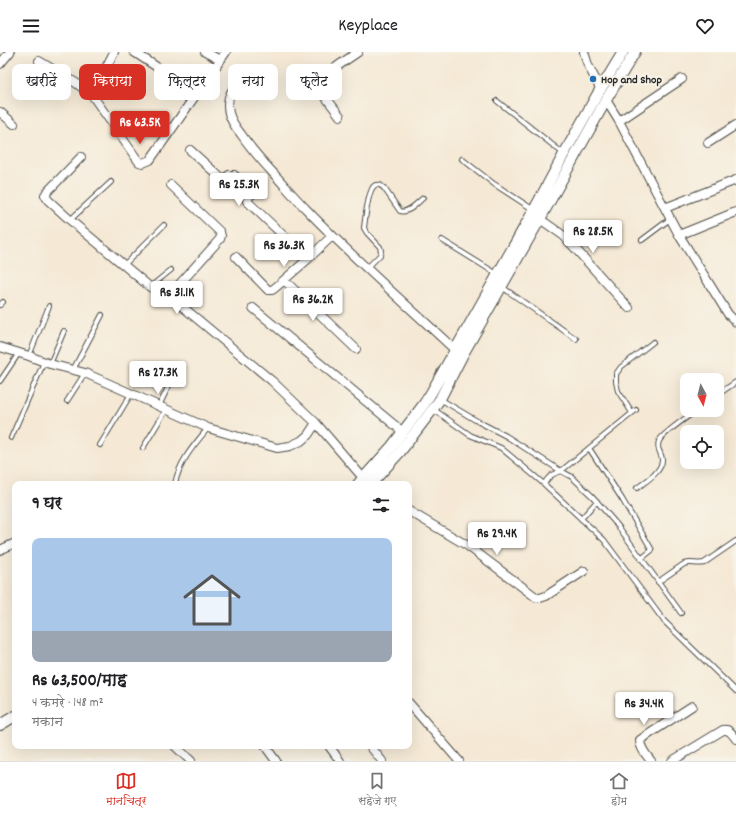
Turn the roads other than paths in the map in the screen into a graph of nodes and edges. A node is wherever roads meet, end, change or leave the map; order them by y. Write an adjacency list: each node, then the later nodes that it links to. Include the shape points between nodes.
1 (10, 52): 12 (street)
2 (114, 52): 13 (street)
3 (134, 52): 14 (street)
4 (206, 52): 10 (street)
5 (226, 52): 10 (street)
6 (358, 52): 23 (street, via 318,82 318,87)
7 (584, 52): 17 (street)
8 (623, 52): 17 (street)
9 (635, 52): 20 (street)
10 (220, 60): 18 (street, via 150,160 143,163 139,162)
11 (39, 61): 16 (street)
12 (0, 64)
13 (108, 64)
14 (154, 65)
15 (682, 79): 24 (street)
16 (79, 85)
17 (601, 90): 29 (street)
18 (96, 100)
19 (228, 100): 44 (street, via 233,123 257,156)
20 (606, 100): 24 (street); 39 (street)
21 (497, 101): 29 (lane)
22 (0, 112): 25 (street)
23 (340, 116)
24 (619, 121): 36 (street)
25 (14, 124)
26 (736, 125): 27 (street)
27 (708, 143)
28 (190, 150): 48 (street, via 222,179 234,175 250,190 252,194 247,201)
29 (564, 154): 37 (street)
30 (80, 157): 41 (street, via 45,195)
31 (462, 159): 37 (lane)
32 (736, 180): 36 (street)
33 (111, 182): 41 (lane)
34 (171, 185): 56 (street, via 220,232 221,236)
35 (423, 198): 50 (lane, via 403,212 380,185 373,187 364,228 381,251)
36 (665, 208): 40 (street)
37 (534, 210): 52 (street)
38 (736, 212): 43 (street)
39 (540, 219): 54 (street); 59 (street, via 564,236)
40 (670, 219): 43 (street); 46 (lane)
41 (70, 220): 49 (street)
42 (164, 226): 49 (lane)
43 (680, 235): 61 (street, via 728,314)
44 (332, 236): 48 (street); 50 (street)
45 (442, 240): 52 (lane)
46 (642, 240)
47 (236, 257): 53 (street, via 268,290 272,290)
48 (308, 259): 53 (street)
49 (124, 265): 55 (street)
50 (367, 268): 67 (street)
51 (171, 270): 55 (lane)
52 (498, 275): 67 (street)
53 (284, 280): 66 (street)
54 (502, 286): 63 (lane); 78 (street, via 463,354)
55 (150, 287): 56 (street)
56 (168, 296): 83 (street, via 272,381)
57 (49, 306): 69 (lane)
58 (253, 308): 85 (street)
59 (629, 308)
60 (102, 315): 71 (lane)
61 (736, 322)
62 (64, 331): 70 (lane)
63 (576, 339)
64 (654, 342): 89 (lane, via 621,367 616,374 618,391 634,411)
65 (0, 347): 68 (street)
66 (356, 349)
67 (455, 350): 78 (street)
68 (19, 353): 69 (street); 74 (lane)
69 (29, 356): 70 (street)
70 (47, 363): 71 (street); 86 (lane)
71 (74, 370): 73 (street)
72 (176, 371): 81 (lane)
73 (85, 373): 77 (street); 79 (lane)
74 (0, 382)
75 (736, 382): 76 (lane)
76 (724, 390)
77 (131, 394): 81 (street); 87 (lane)
78 (435, 396): 80 (street); 90 (lane)
79 (67, 401)
80 (429, 406): 85 (street); 94 (street, via 400,452); 95 (lane, via 470,435 501,448)
81 (162, 408): 84 (street); 88 (lane)
82 (688, 417): 96 (lane, via 660,440 658,448 662,459 661,465 654,475)
83 (316, 423): 84 (street, via 301,440 290,446 277,448); 92 (street)
84 (208, 428): 91 (lane, via 182,464)
85 (403, 432): 93 (street)
86 (12, 438)
87 (100, 445)
88 (143, 448)
89 (589, 448): 90 (lane); 103 (lane, via 652,550)
90 (561, 471): 95 (lane, via 552,474); 97 (lane, via 572,477)
91 (176, 481)
92 (363, 481)
93 (365, 481)
94 (365, 481)
95 (544, 484): 99 (lane)
96 (637, 488)
97 (597, 501): 99 (lane); 103 (lane)
98 (412, 513): 104 (street, via 468,546 537,598 546,596)
99 (581, 519): 107 (lane, via 604,540 664,621)
100 (736, 542): 105 (lane, via 704,563 684,564)
101 (12, 544): 102 (street)
102 (0, 550)
103 (641, 559): 105 (lane)
104 (584, 571)
105 (658, 582): 106 (lane)
106 (681, 613)
107 (736, 691)
108 (412, 706): 121 (street)
109 (692, 706): 122 (street, via 640,740)
110 (12, 718): 111 (street)
111 (0, 725)
112 (736, 739): 123 (street, via 729,730 723,730)
113 (178, 749): 117 (street)
114 (267, 749): 118 (street)
115 (331, 749): 119 (street)
116 (372, 749): 120 (street)
117 (191, 761)
118 (276, 761)
119 (340, 761)
120 (382, 761)
121 (459, 761)
122 (651, 761)
123 (672, 761)

